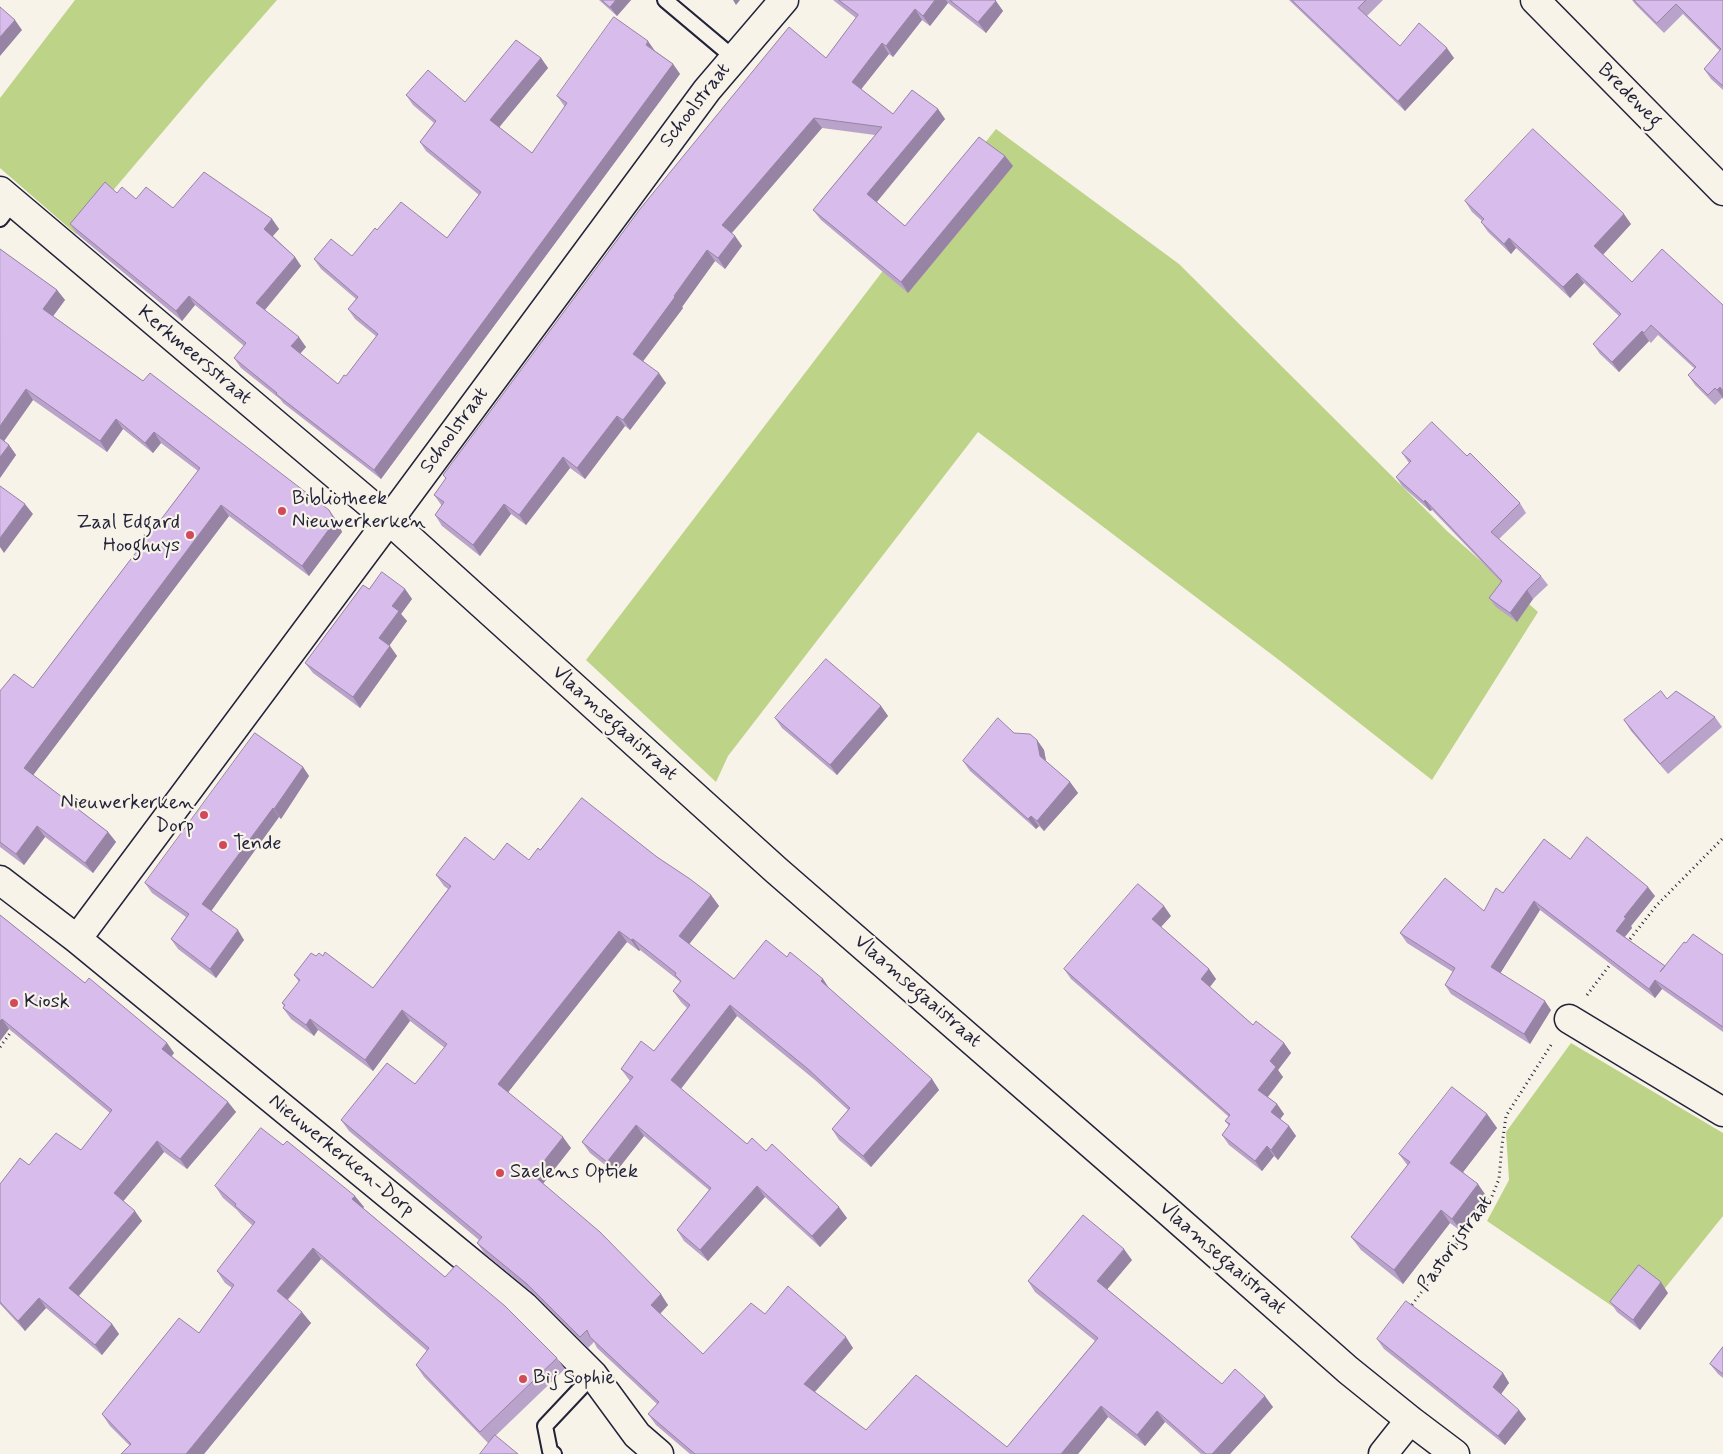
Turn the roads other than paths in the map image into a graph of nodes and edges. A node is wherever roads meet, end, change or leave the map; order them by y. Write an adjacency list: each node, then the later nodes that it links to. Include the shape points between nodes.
1 (665, 0): 4 (lane)
2 (784, 0): 4 (street, Schoolstraat)
3 (1535, 0): 5 (street, Bredeweg)
4 (734, 58): 7 (street, Schoolstraat)
5 (1723, 191)
6 (4, 204): 7 (street, Kerkmeersstraat)
7 (389, 520): 9 (street, Schoolstraat); 13 (street, Vlaamsegaaistraat, via 784,876 1348,1370)
8 (0, 880): 9 (street, Nieuwerkerken-Dorp)
9 (77, 939): 12 (street, Nieuwerkerken-Dorp, via 524,1306)
10 (1569, 1019): 11 (street)
11 (1723, 1112)
12 (593, 1375): 14 (lane, via 545,1426 550,1450); 15 (street, Nieuwerkerken-Dorp, via 637,1435)
13 (1410, 1420): 16 (street); 17 (street, Vlaamsegaaistraat)
14 (554, 1454)
15 (659, 1454)
16 (1383, 1454)
17 (1455, 1454)

